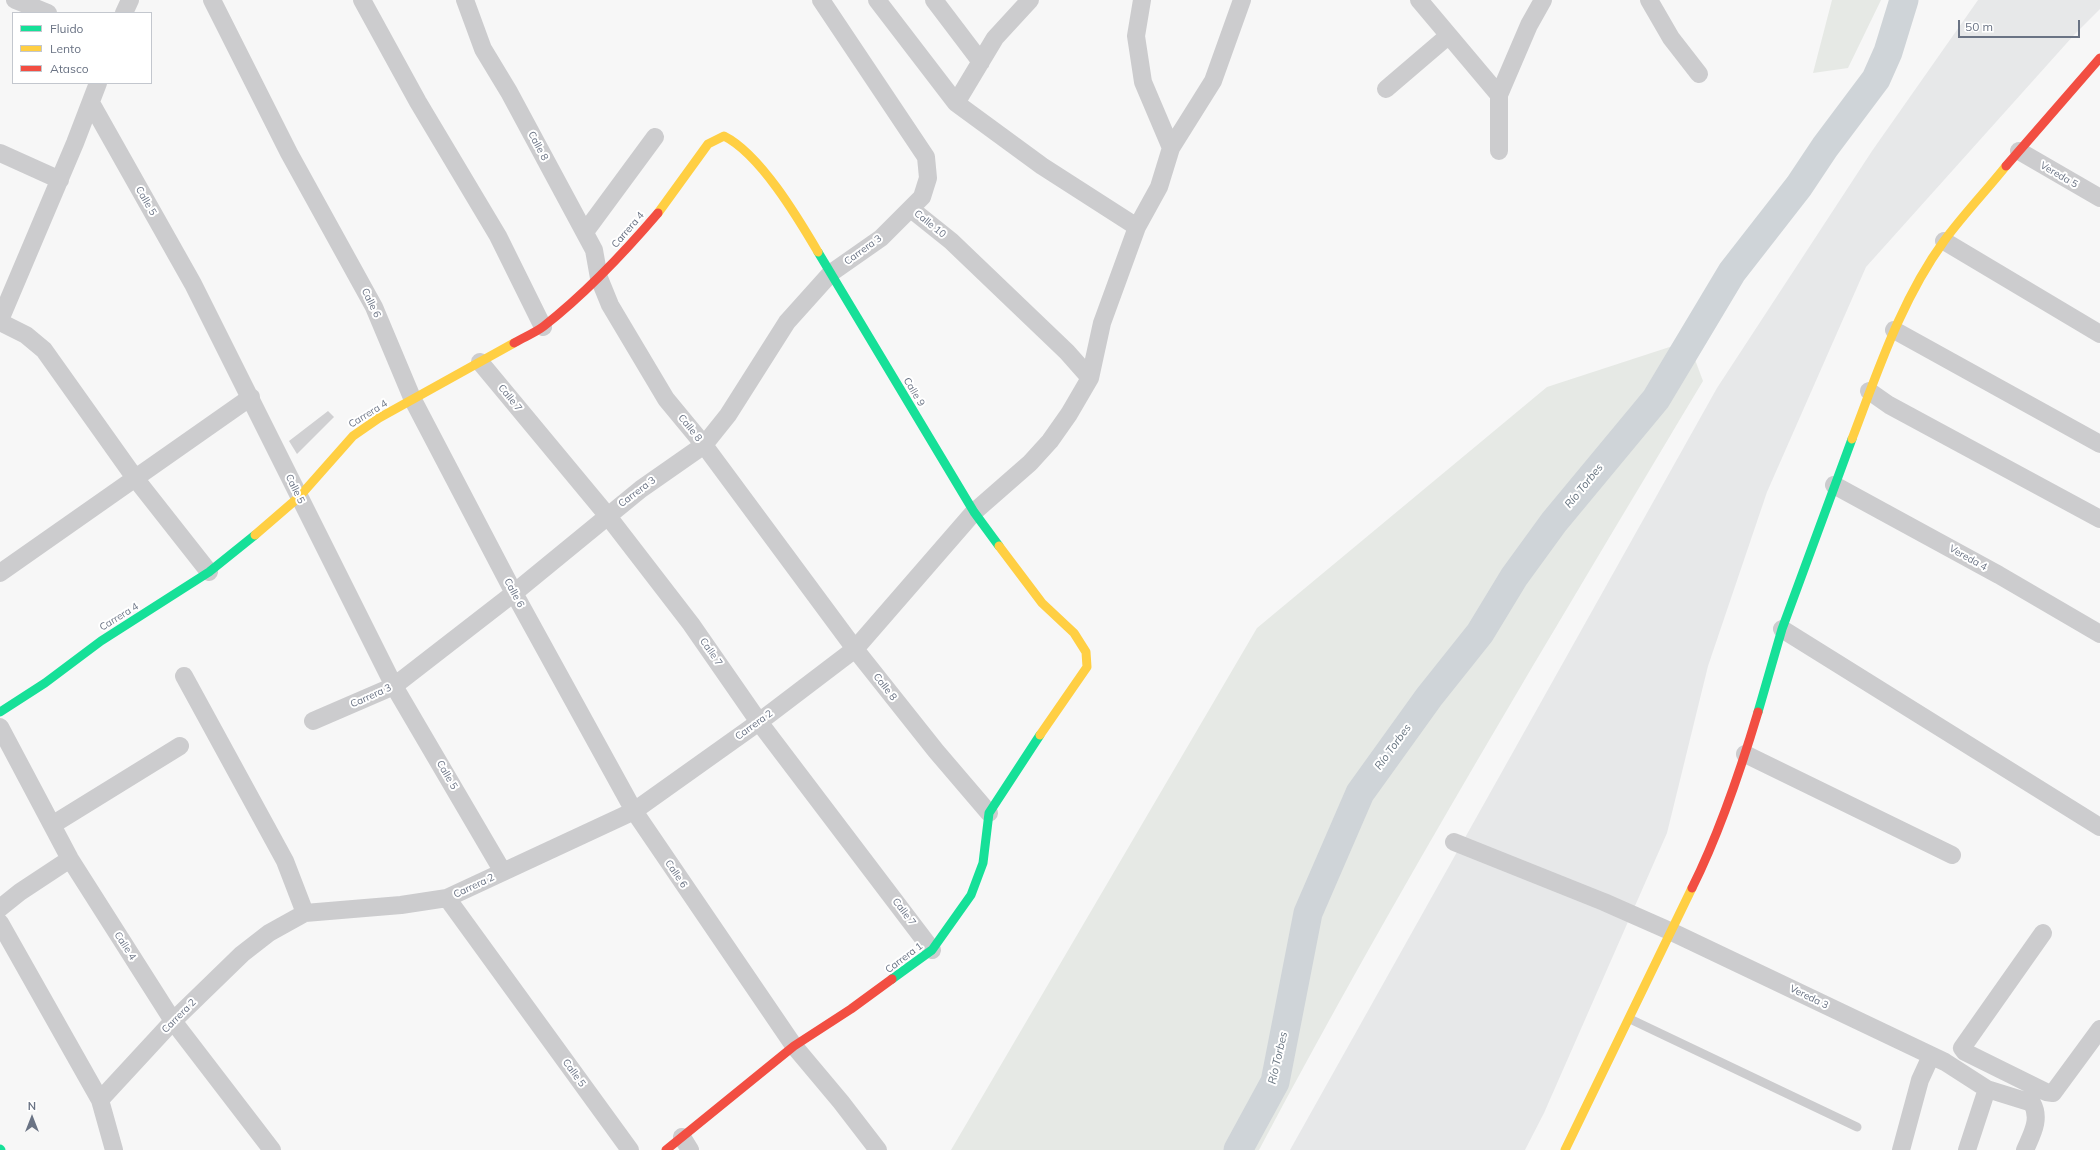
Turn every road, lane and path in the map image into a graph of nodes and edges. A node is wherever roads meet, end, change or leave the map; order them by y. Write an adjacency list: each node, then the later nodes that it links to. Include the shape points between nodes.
1 (14, 0): 15 (street)
2 (130, 0): 16 (street)
3 (212, 0): 48 (street, Calle 6, via 289,153 374,307)
4 (362, 0): 41 (street, via 418,102 498,236)
5 (465, 0): 36 (street, Calle 8, via 483,49 510,92)
6 (821, 0): 34 (street, Calle 10, via 926,157 928,178 922,197)
7 (877, 0): 25 (street)
8 (934, 0): 19 (street)
9 (1030, 0): 19 (street, via 995,38)
10 (1142, 0): 28 (street, via 1136,36 1143,82)
11 (1242, 0): 28 (street, via 1213,81)
12 (1419, 0): 17 (street)
13 (1543, 0): 23 (street, via 1529,25)
14 (1648, 0): 20 (street, via 1671,38)
15 (45, 12)
16 (124, 12)
17 (1448, 36): 22 (street); 23 (street)
18 (2100, 58): 30 (street)
19 (981, 62): 25 (street)
20 (1699, 74)
21 (98, 84): 24 (street)
22 (1386, 89)
23 (1499, 95): 29 (street)
24 (91, 103): 32 (street); 47 (street, Calle 5, via 193,284)
25 (956, 103): 35 (street, via 1042,166)
26 (655, 137): 36 (street)
27 (716, 139): 38 (street, Calle 9, via 724,136 732,140 764,171 799,220); 39 (street, Carrera 4, via 708,144 666,203 629,247)
28 (1171, 148): 35 (street, via 1159,187)
29 (1499, 151)
30 (2019, 151): 33 (street, Vereda 5); 37 (street)
31 (0, 152): 32 (street)
32 (60, 180): 40 (street)
33 (2100, 198)
34 (911, 209): 38 (street, Carrera 3, via 881,238); 45 (street, Calle 10, via 951,242 1067,352)
35 (1137, 227): 45 (street, via 1102,323)
36 (585, 232): 39 (street, Calle 8, via 594,250)
37 (1944, 242): 42 (street); 43 (street)
38 (831, 273): 50 (street, Carrera 3, via 787,322 728,415); 54 (street, Calle 9)
39 (599, 278): 41 (street, Carrera 4); 50 (street, Calle 8, via 610,305 666,399)
40 (0, 321): 51 (street, via 26,335 44,350)
41 (543, 327): 44 (street, Carrera 4)
42 (1894, 330): 46 (street); 49 (street)
43 (2100, 334)
44 (480, 362): 48 (street, Carrera 4); 55 (street, Calle 7)
45 (1090, 378): 54 (street, Carrera 2, via 1050,441 1030,463)
46 (1869, 391): 52 (street); 56 (street)
47 (251, 398): 51 (street); 53 (street, Calle 5)
48 (413, 400): 53 (street, Carrera 4, via 379,418 353,436); 59 (street, Calle 6)
49 (2100, 444)
50 (704, 445): 55 (street, Carrera 3); 62 (street, Calle 8)
51 (135, 478): 57 (street); 58 (street)
52 (1834, 485): 60 (street); 61 (street, Vereda 4, via 1999,575)
53 (299, 497): 57 (street, Carrera 4); 65 (street, Calle 5)
54 (974, 512): 62 (street, Carrera 2); 63 (street, Calle 9, via 1042,603 1074,632 1086,652)
55 (607, 515): 59 (street, Carrera 3); 68 (street, Calle 7, via 691,624)
56 (2100, 519)
57 (208, 572): 66 (street, Carrera 4, via 101,641)
58 (0, 573)
59 (514, 593): 65 (street, Carrera 3); 72 (street, Calle 6)
60 (1782, 629): 71 (street); 75 (street)
61 (2100, 634)
62 (856, 649): 68 (street, Carrera 2); 73 (street, Calle 8, via 936,751)
63 (1087, 667): 73 (street, Carrera 1, via 1058,706)
64 (184, 676): 82 (street, via 285,861)
65 (394, 686): 67 (street, Carrera 3); 79 (street, Calle 5)
66 (0, 712)
67 (313, 722)
68 (759, 722): 72 (street, Carrera 2); 86 (street, Calle 7)
69 (0, 727): 74 (street, Calle 4)
70 (180, 746): 74 (street)
71 (1745, 754): 77 (street); 84 (street, via 1710,852)
72 (634, 811): 79 (street, Carrera 2); 90 (street, Calle 6)
73 (990, 813): 86 (street, Carrera 1, via 983,863 971,895)
74 (52, 824): 78 (street, Calle 4)
75 (2100, 827)
76 (1454, 842): 84 (street, Vereda 3)
77 (1952, 855)
78 (70, 859): 81 (street); 88 (street, Calle 4)
79 (503, 872): 80 (street, Carrera 2)
80 (447, 898): 82 (street, Carrera 2, via 401,905); 98 (street, Calle 5)
81 (0, 908)
82 (305, 913): 88 (street, Carrera 2, via 269,934 242,954)
83 (0, 923): 93 (street)
84 (1672, 932): 87 (street); 91 (street, Vereda 3)
85 (2043, 933): 89 (street, via 1962,1048 1965,1052 2046,1092 2053,1093)
86 (932, 950): 90 (street, Carrera 1, via 871,995)
87 (1630, 1020): 94 (lane); 101 (street)
88 (173, 1021): 93 (street, Carrera 2); 97 (street, Calle 4)
89 (2100, 1029)
90 (794, 1046): 95 (street, Carrera 1); 100 (street, Calle 6)
91 (1938, 1059): 92 (street, Vereda 3); 102 (street, via 1920,1080)
92 (1987, 1089): 103 (street); 104 (street, Vereda 3, via 2032,1103 2037,1121)
93 (100, 1100): 96 (street)
94 (1857, 1127)
95 (686, 1144): 99 (street, Carrera 1)
96 (114, 1150)
97 (272, 1150)
98 (630, 1150)
99 (666, 1150)
100 (878, 1150)
101 (1565, 1150)
102 (1901, 1150)
103 (1967, 1150)
104 (2025, 1150)

